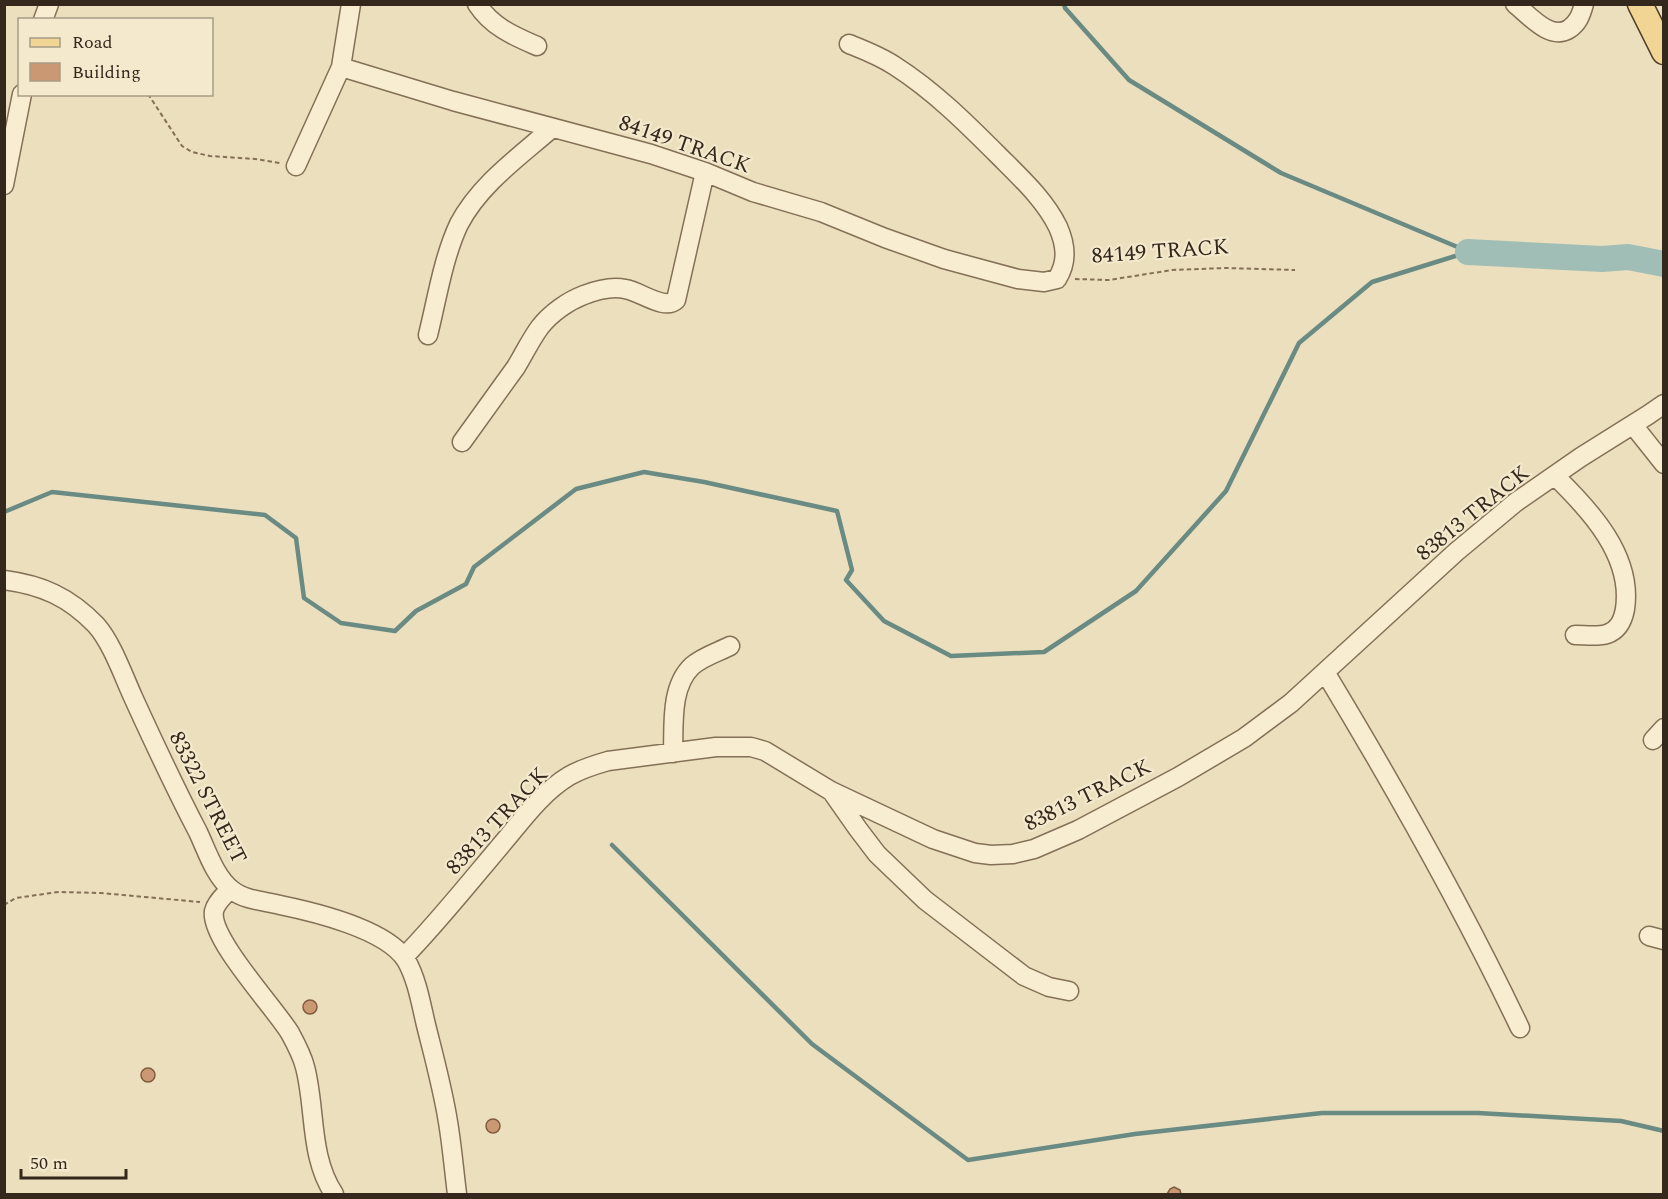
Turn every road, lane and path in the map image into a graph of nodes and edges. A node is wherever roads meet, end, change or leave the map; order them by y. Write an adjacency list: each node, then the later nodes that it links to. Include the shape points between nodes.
1 (351, 4): 9 (street)
2 (477, 4): 7 (street, via 496,26)
3 (1515, 4): 4 (street, via 1555,32 1574,25)
4 (1584, 4)
5 (1640, 4): 8 (main road)
6 (849, 44): 17 (street, via 892,64 929,90 1039,198 1058,227 1065,248 1065,264)
7 (537, 46)
8 (1664, 52)
9 (341, 67): 12 (street, 84149 TRACK); 13 (street)
10 (22, 96): 15 (street)
11 (149, 96): 13 (path, via 182,146 192,152)
12 (552, 128): 14 (street, 84149 TRACK); 18 (street, via 500,172 460,223 449,249)
13 (296, 166)
14 (705, 172): 17 (street, 84149 TRACK, via 944,259 1018,279); 21 (street, via 676,300 666,304 625,288 611,288 585,295 561,308 539,328)
15 (4, 185)
16 (1295, 270): 17 (path, 84149 TRACK, via 1172,270 1109,280)
17 (1057, 279)
18 (428, 335)
19 (1664, 404): 20 (street, 83813 TRACK)
20 (1633, 424): 22 (street); 23 (street, 83813 TRACK)
21 (462, 442)
22 (1664, 464)
23 (1555, 476): 25 (street, via 1594,518 1611,544 1625,585 1623,620 1614,631 1606,635); 27 (street, 83813 TRACK, via 1516,502 1456,552)
24 (4, 580): 30 (street, 83322 STREET, via 45,589 64,598 97,626 169,777)
25 (1575, 635)
26 (730, 646): 28 (street, via 693,666 684,677 676,704)
27 (1325, 672): 29 (street, 83813 TRACK, via 1269,721 1220,753 1034,849 1013,854 975,853 933,839); 35 (street, via 1382,766)
28 (673, 753): 29 (street, 83813 TRACK, via 751,747 765,751); 33 (street, 83813 TRACK, via 591,766 554,787)
29 (831, 790): 34 (street, via 877,854 925,900 1024,976)
30 (230, 889): 31 (street); 33 (street, 83322 STREET, via 366,931 385,940)
31 (217, 904): 32 (path, via 58,892 16,898); 36 (street, via 214,916 227,946 298,1048 307,1078 316,1149)
32 (4, 905)
33 (404, 957): 37 (street, 83322 STREET, via 420,1000 440,1083)
34 (1069, 991)
35 (1520, 1028)
36 (334, 1194)
37 (457, 1194)

